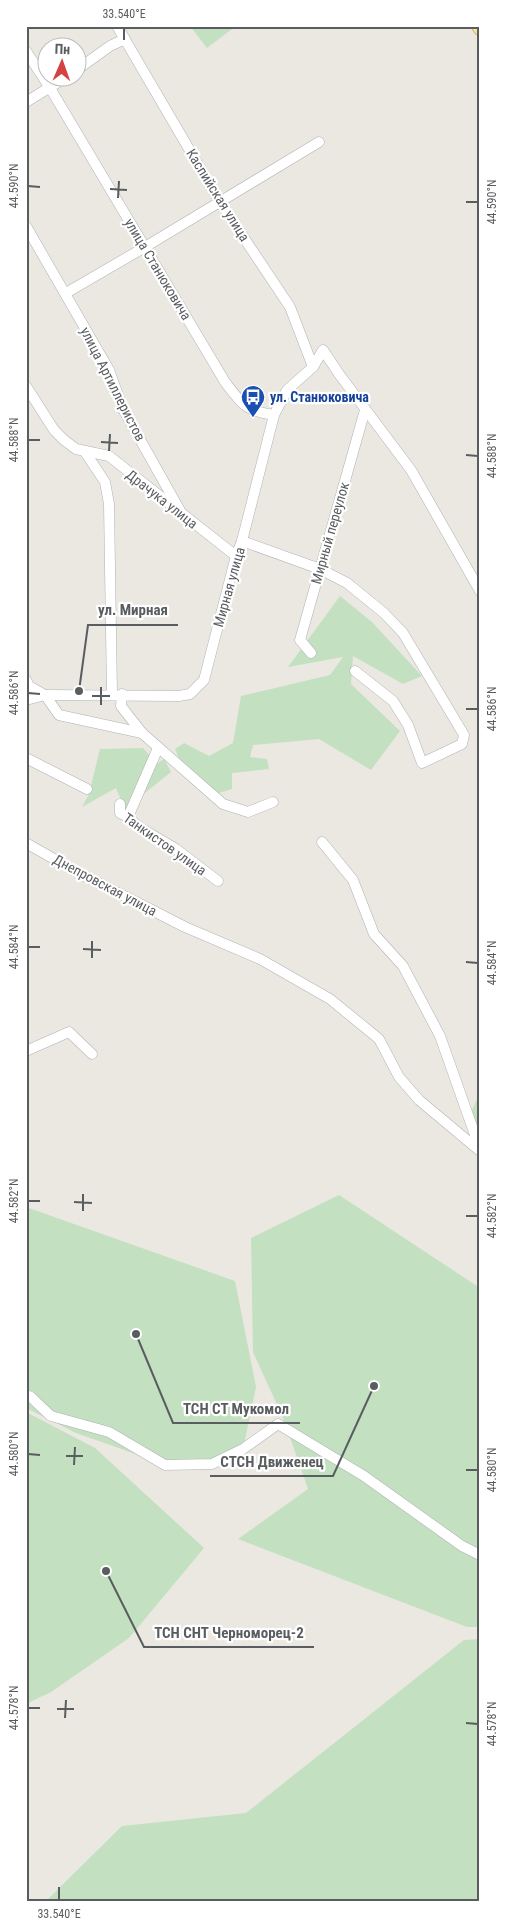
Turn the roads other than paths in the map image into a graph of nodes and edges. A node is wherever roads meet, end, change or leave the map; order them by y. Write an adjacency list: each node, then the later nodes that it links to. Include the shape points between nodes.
1 (117, 26): 2 (street, Каспийская улица)
2 (125, 40): 4 (street); 9 (street, Каспийская улица)
3 (26, 51): 5 (street, улица Станюковича)
4 (88, 62)
5 (38, 70)
6 (50, 88): 7 (street); 11 (street, улица Станюковича)
7 (26, 102)
8 (319, 142): 9 (street)
9 (220, 202): 11 (street); 13 (street, Каспийская улица, via 290,307)
10 (26, 226): 12 (street, улица Артиллеристов)
11 (145, 247): 12 (street); 16 (street, улица Станюковича, via 224,382 242,405 256,413)
12 (66, 293): 18 (street, улица Артиллеристов, via 109,370 123,408)
13 (313, 367): 15 (street, Мирная улица, via 323,350); 16 (street, Мирная улица, via 287,390)
14 (26, 386): 17 (street, via 58,436 76,450)
15 (365, 410): 21 (street, Мирный переулок); 22 (street, via 411,470)
16 (274, 415): 19 (street, Мирная улица)
17 (85, 452): 18 (street, Драчука улица, via 109,456); 26 (street, via 105,482 109,504)
18 (184, 516): 20 (street, Драчука улица)
19 (242, 541): 20 (street, Мирная улица); 21 (street)
20 (236, 556): 26 (street, Мирная улица, via 204,680 190,694 179,696)
21 (320, 569): 23 (street, Мирный переулок, via 300,640); 24 (street, via 347,583 384,612 403,633 464,735 462,744 422,763 408,725 393,701)
22 (480, 591)
23 (311, 653)
24 (355, 671)
25 (26, 680): 27 (street, via 29,686)
26 (117, 694): 27 (street, Мирная улица); 29 (street, via 121,706)
27 (45, 695): 28 (street); 29 (street, via 59,715)
28 (26, 700)
29 (142, 733): 30 (street)
30 (158, 748): 33 (street, via 223,804 248,812); 35 (street)
31 (26, 758): 32 (street)
32 (87, 789)
33 (273, 802)
34 (120, 804): 35 (street, Танкистов улица, via 120,813)
35 (128, 817): 38 (street, Танкистов улица)
36 (322, 842): 41 (street, via 354,880 374,934 403,966 440,1036)
37 (26, 843): 41 (street, Днепровская улица, via 184,927 260,958 330,999 379,1039 399,1077 419,1100)
38 (218, 881)
39 (26, 1051): 40 (street, via 69,1032)
40 (92, 1054)
41 (480, 1150)
42 (26, 1395): 43 (street, via 51,1416 109,1432 165,1465 212,1464 243,1449 278,1424 364,1476 462,1546)
43 (480, 1555)

